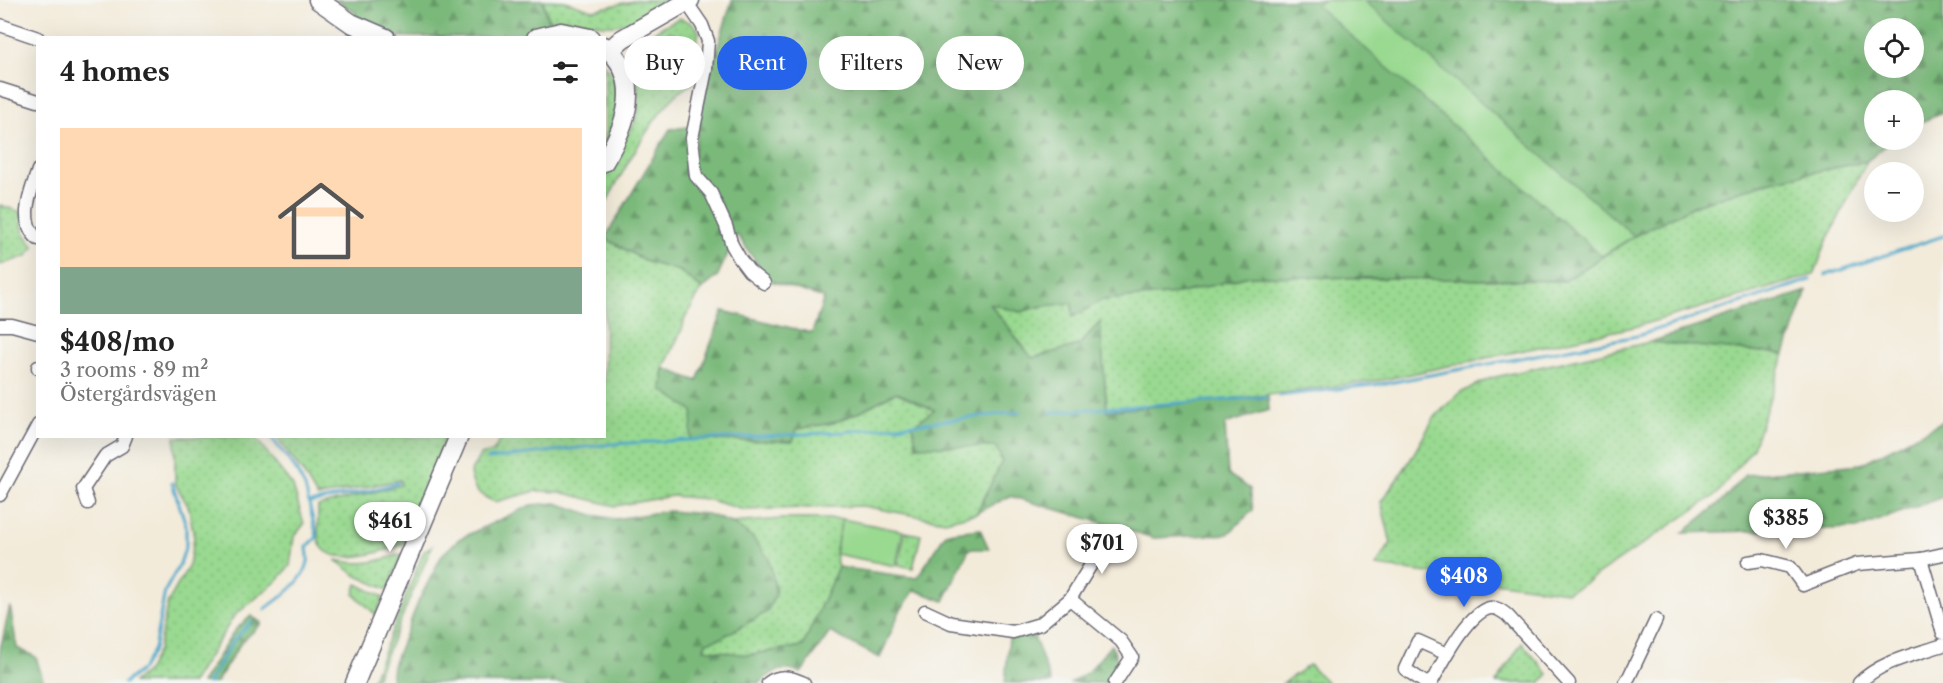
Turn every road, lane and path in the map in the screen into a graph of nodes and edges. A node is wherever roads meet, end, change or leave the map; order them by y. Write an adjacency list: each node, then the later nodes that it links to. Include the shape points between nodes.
1 (318, 0): 4 (street)
2 (689, 1): 8 (street); 14 (street, via 708,41 692,138 696,176 711,193 740,259)
3 (0, 25): 7 (street)
4 (382, 36)
5 (544, 36): 6 (street, via 561,32)
6 (580, 36)
7 (36, 37)
8 (607, 48): 11 (street, via 624,70 629,92 627,115)
9 (0, 89): 10 (street)
10 (36, 100)
11 (606, 159)
12 (36, 177): 13 (street, via 27,206 27,224)
13 (36, 236)
14 (764, 283)
15 (0, 326): 16 (street)
16 (36, 331)
17 (36, 429): 20 (street)
18 (125, 438): 21 (street, via 122,446 105,456 83,489)
19 (458, 438): 33 (street)
20 (0, 495)
21 (88, 503)
22 (1099, 538): 26 (street, via 1095,558)
23 (1943, 554): 24 (street)
24 (1921, 559): 25 (street, via 1857,564 1803,585 1790,567 1762,560); 29 (street)
25 (1748, 562)
26 (1070, 599): 27 (street, via 1040,624 1013,632 951,623); 36 (street, via 1121,641 1132,657)
27 (925, 611)
28 (1656, 620): 38 (street)
29 (1943, 633)
30 (1940, 646): 32 (street); 39 (street, via 1899,659 1869,673)
31 (1448, 654): 37 (street, via 1479,612 1499,609)
32 (1943, 658)
33 (355, 683)
34 (768, 683): 35 (street, via 787,676)
35 (804, 683)
36 (1115, 683)
37 (1569, 683)
38 (1625, 683)
39 (1859, 683)

